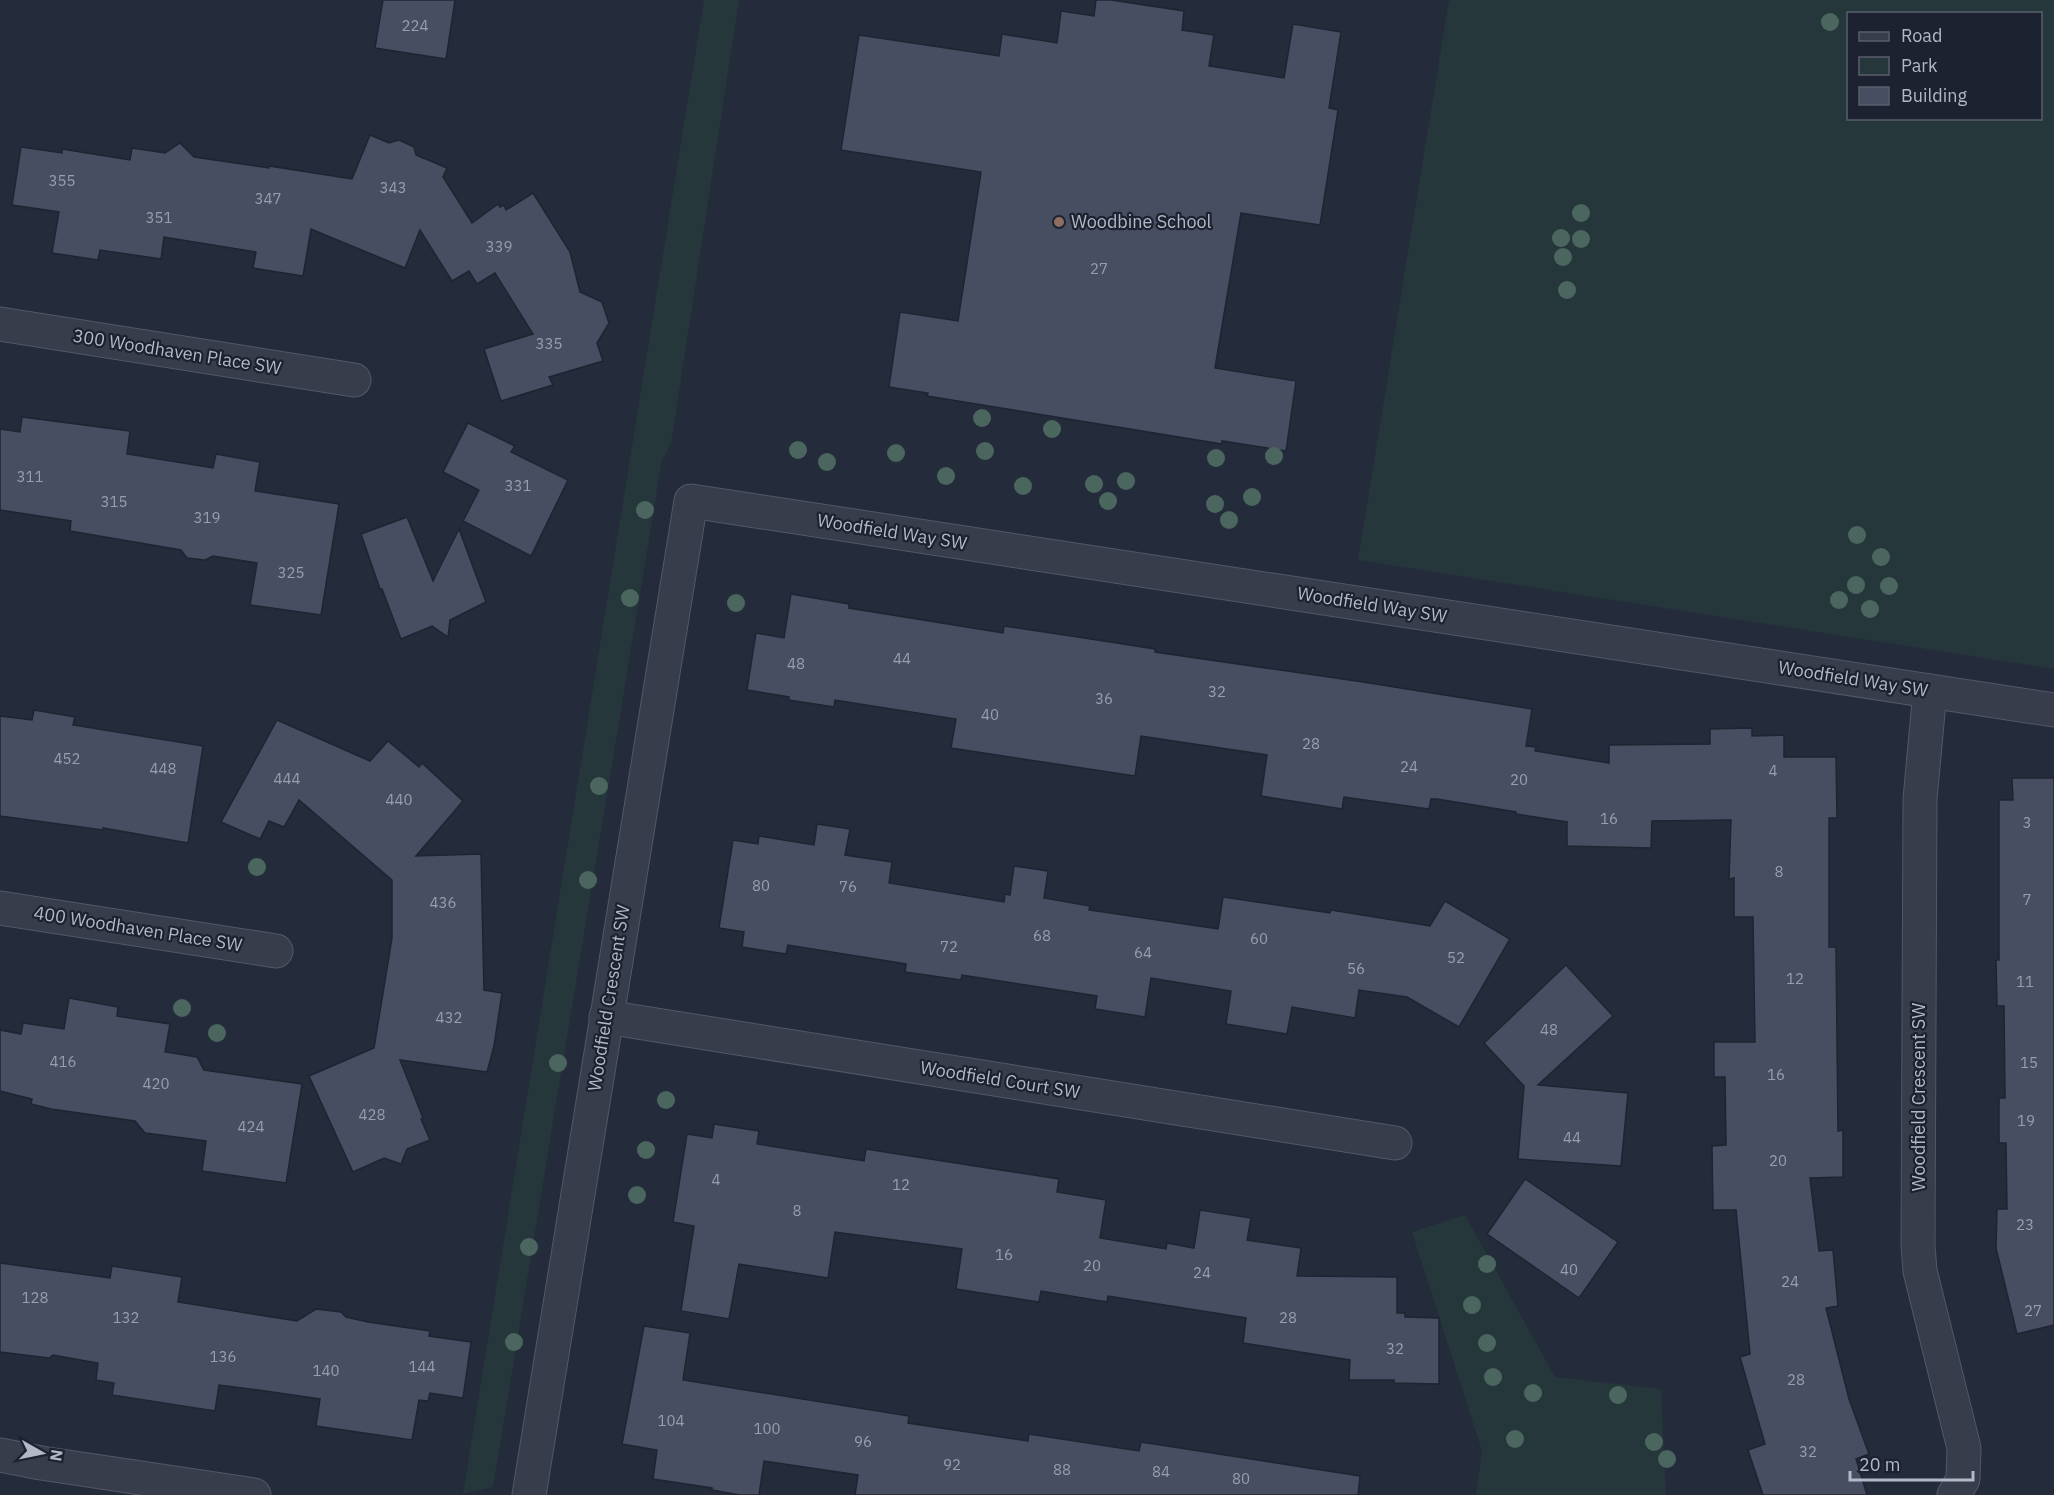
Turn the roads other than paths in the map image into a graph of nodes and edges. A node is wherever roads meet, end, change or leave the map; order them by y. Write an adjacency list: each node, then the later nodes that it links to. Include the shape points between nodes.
1 (0, 324): 2 (street, 300 Woodhaven Place SW)
2 (354, 380)
3 (691, 501): 4 (street, Woodfield Way SW); 8 (street, Woodfield Crescent SW)
4 (1930, 691): 5 (street, Woodfield Way SW); 13 (street, Woodfield Crescent SW, via 1920,799 1918,1246 1920,1271 1964,1448 1963,1479)
5 (2054, 710)
6 (0, 908): 7 (street, 400 Woodhaven Place SW)
7 (276, 951)
8 (606, 1017): 9 (street, Woodfield Court SW); 12 (street, Woodfield Crescent SW)
9 (1395, 1143)
10 (0, 1455): 11 (street)
11 (254, 1495)
12 (529, 1495)
13 (1954, 1495)

